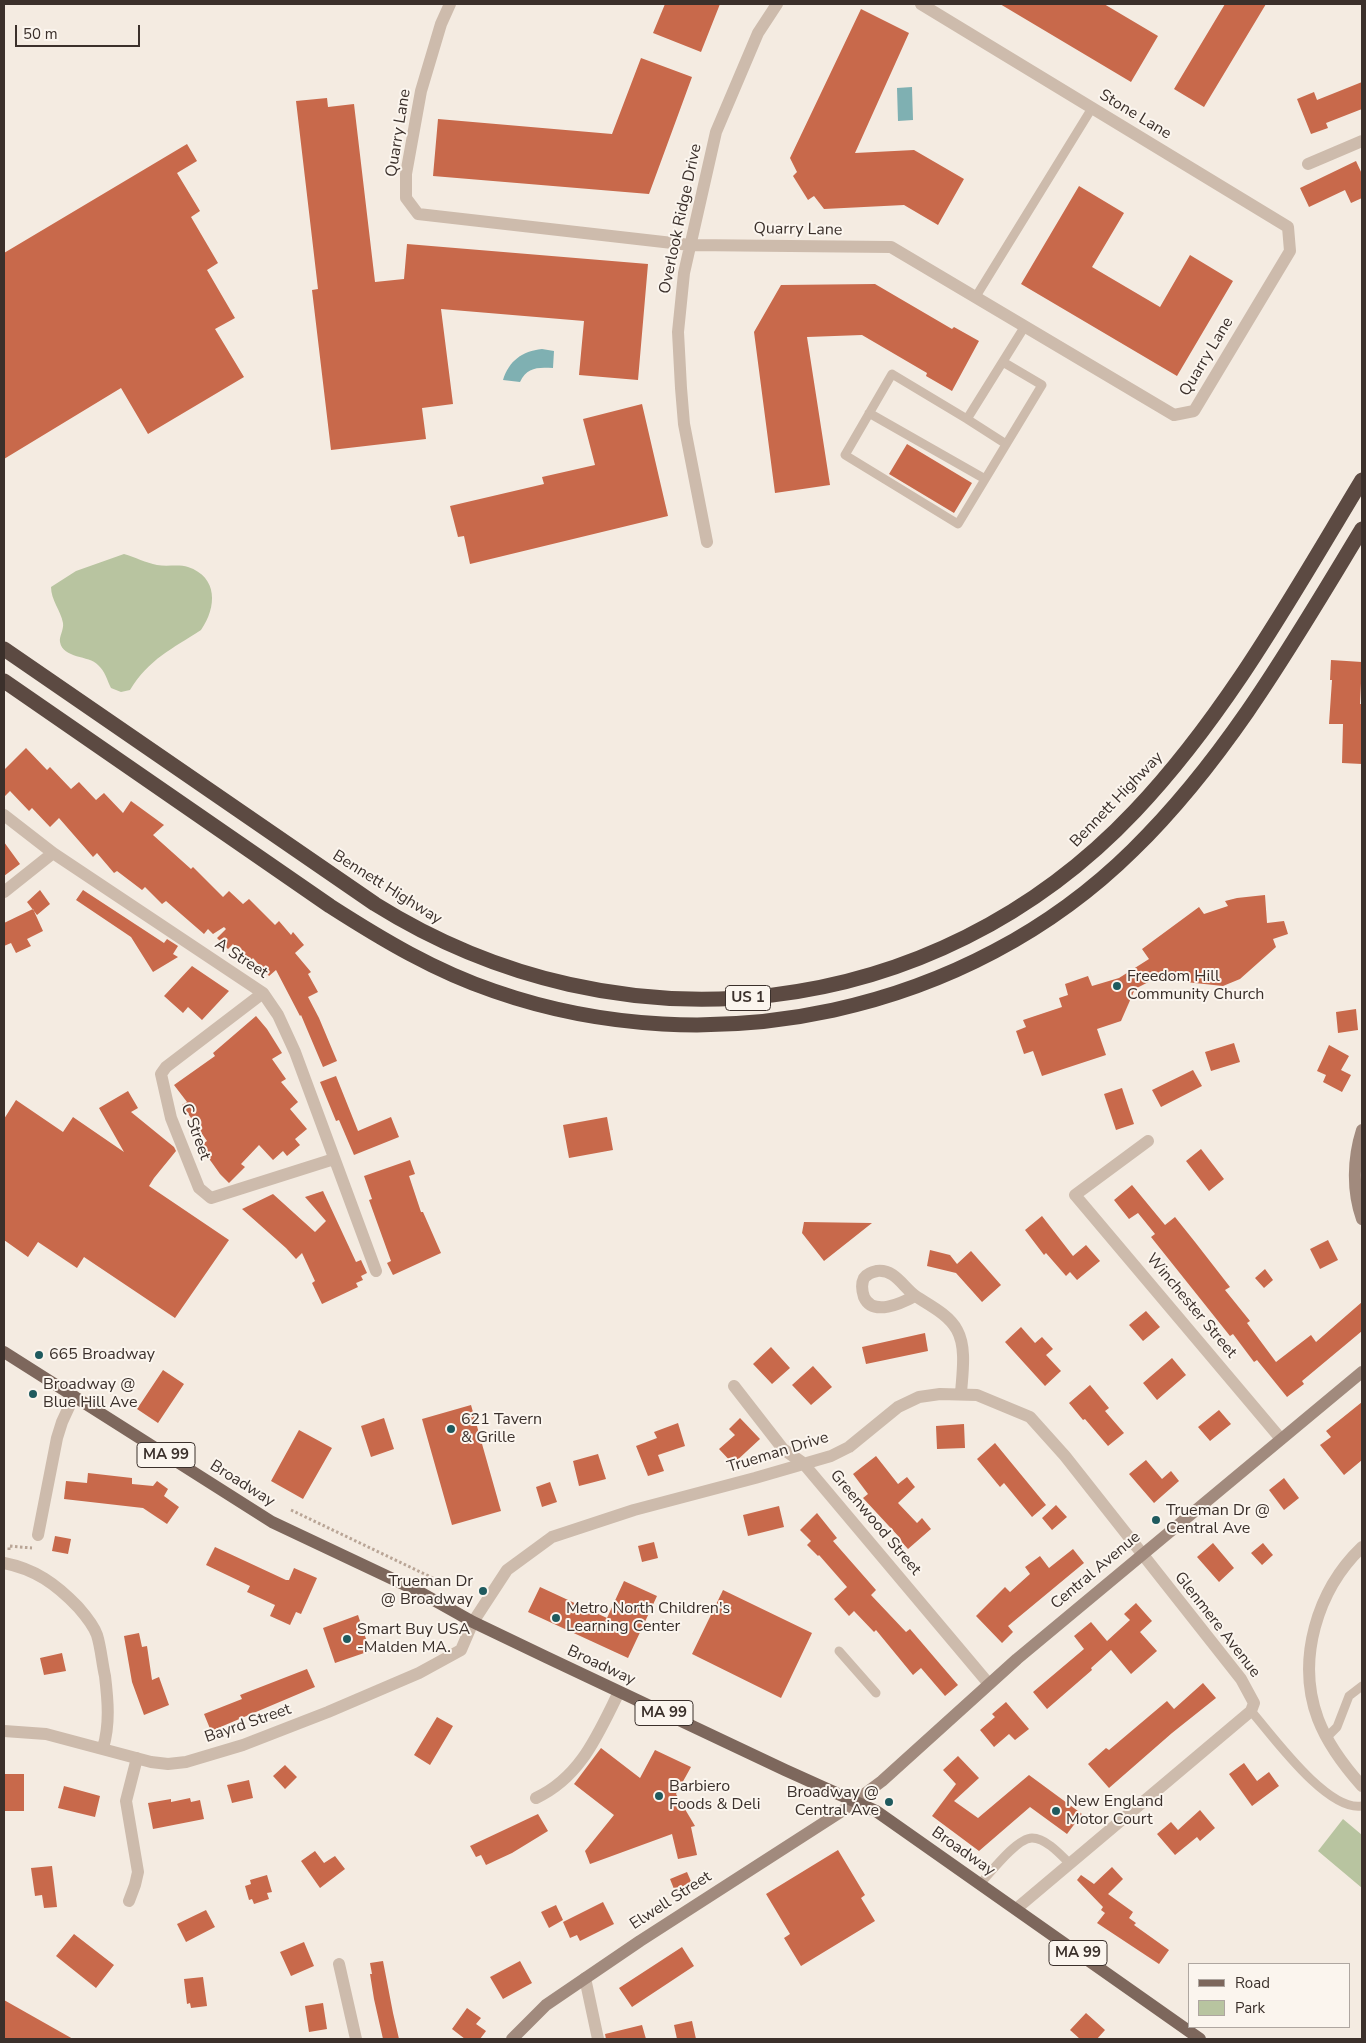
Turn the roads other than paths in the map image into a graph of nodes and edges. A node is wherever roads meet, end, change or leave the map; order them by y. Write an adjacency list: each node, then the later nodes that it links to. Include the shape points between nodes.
1 (450, 4): 7 (street, Quarry Lane, via 421,91 406,174 406,198 418,214)
2 (777, 4): 7 (street, Overlook Ridge Drive, via 758,33 716,132)
3 (921, 4): 4 (street, Stone Lane)
4 (1092, 108): 8 (street, Stone Lane, via 1288,226 1290,250); 9 (lane)
5 (1362, 141): 6 (street)
6 (1308, 164)
7 (690, 245): 9 (street, Quarry Lane, via 890,248); 18 (street, Overlook Ridge Drive, via 680,305 680,380 684,424)
8 (1276, 274): 10 (street, Quarry Lane, via 1194,411 1174,415)
9 (976, 298): 10 (street, Quarry Lane)
10 (1025, 326): 11 (lane)
11 (1003, 362): 13 (lane); 14 (lane, via 1042,385)
12 (869, 413): 13 (lane, via 892,374); 15 (lane); 15 (lane, via 845,456 958,524)
13 (967, 420): 14 (lane)
14 (1006, 444): 15 (lane)
15 (985, 479)
16 (1362, 480): 19 (highway, Bennett Highway / US 1, via 1262,644 1206,726 1154,791 1090,855 1041,893 934,952 847,981 756,997 665,999 603,992 543,979 456,948 369,900)
17 (1362, 529): 20 (highway, US 1, via 1284,658 1217,754 1153,830 1101,879 1031,930 948,973 861,1004 769,1022 700,1026 614,1020 524,1001 438,969 382,940)
18 (707, 542)
19 (4, 649)
20 (4, 681)
21 (4, 815): 22 (street, A Street)
22 (53, 853): 23 (street); 24 (street, A Street)
23 (4, 892)
24 (264, 994): 27 (street, A Street, via 295,1052); 27 (street, C Street, via 161,1074 171,1118 198,1188 211,1198)
25 (1362, 1130): 28 (street, via 1355,1186)
26 (1148, 1140): 36 (street, Winchester Street, via 1076,1195)
27 (334, 1159): 29 (street, A Street)
28 (1362, 1219)
29 (376, 1271)
30 (915, 1296): 34 (street, via 941,1312 958,1332 963,1364)
31 (4, 1352): 35 (main road, Broadway / MA 99)
32 (1362, 1372): 36 (street, Central Avenue)
33 (734, 1386): 37 (street, Greenwood Street, via 783,1449)
34 (961, 1394): 37 (street, Trueman Drive, via 919,1397 898,1406 849,1447 831,1456); 40 (street, Trueman Drive, via 977,1395 1030,1417 1065,1456)
35 (74, 1396): 38 (street, via 57,1438); 42 (main road, Broadway / MA 99, via 272,1522 416,1590)
36 (1281, 1439): 40 (street, Central Avenue)
37 (803, 1463): 42 (street, Trueman Drive, via 634,1510 552,1537 507,1570); 44 (street, Greenwood Street)
38 (38, 1535)
39 (1362, 1547): 50 (street, via 1326,1596 1313,1634 1310,1687)
40 (1142, 1555): 44 (street, Central Avenue); 48 (street, Glenmere Avenue, via 1241,1679 1254,1701)
41 (5, 1564): 51 (street, via 32,1570 63,1591 89,1620 96,1634 108,1706)
42 (473, 1622): 46 (main road, Broadway / MA 99); 52 (street, Bayrd Street, via 461,1650 419,1673 328,1712 242,1746 186,1762 168,1764)
43 (839, 1651): 47 (lane)
44 (989, 1684): 55 (street, Central Avenue)
45 (1362, 1686): 50 (lane, via 1349,1696 1337,1727)
46 (619, 1692): 54 (street, via 594,1744 573,1772); 55 (main road, Broadway / MA 99)
47 (876, 1693)
48 (1251, 1711): 56 (lane, via 1309,1777 1345,1804); 57 (street)
49 (4, 1731): 51 (street, Bayrd Street, via 46,1734)
50 (1326, 1738): 53 (street)
51 (104, 1748): 52 (street, Bayrd Street)
52 (137, 1758): 59 (street, via 126,1801 137,1867 137,1878)
53 (1362, 1786)
54 (536, 1798)
55 (856, 1801): 58 (main road, Broadway / MA 99, via 876,1811); 62 (street, Elwell Street)
56 (1362, 1806)
57 (1070, 1864): 58 (lane, via 1046,1843 1034,1838 1022,1840); 60 (street)
58 (980, 1884): 60 (main road, Broadway / MA 99)
59 (129, 1901)
60 (1016, 1909): 66 (main road, Broadway / MA 99)
61 (339, 1964): 63 (street)
62 (585, 1978): 64 (street, Elwell Street, via 546,2005); 65 (street)
63 (356, 2039)
64 (512, 2039)
65 (598, 2039)
66 (1200, 2039)

